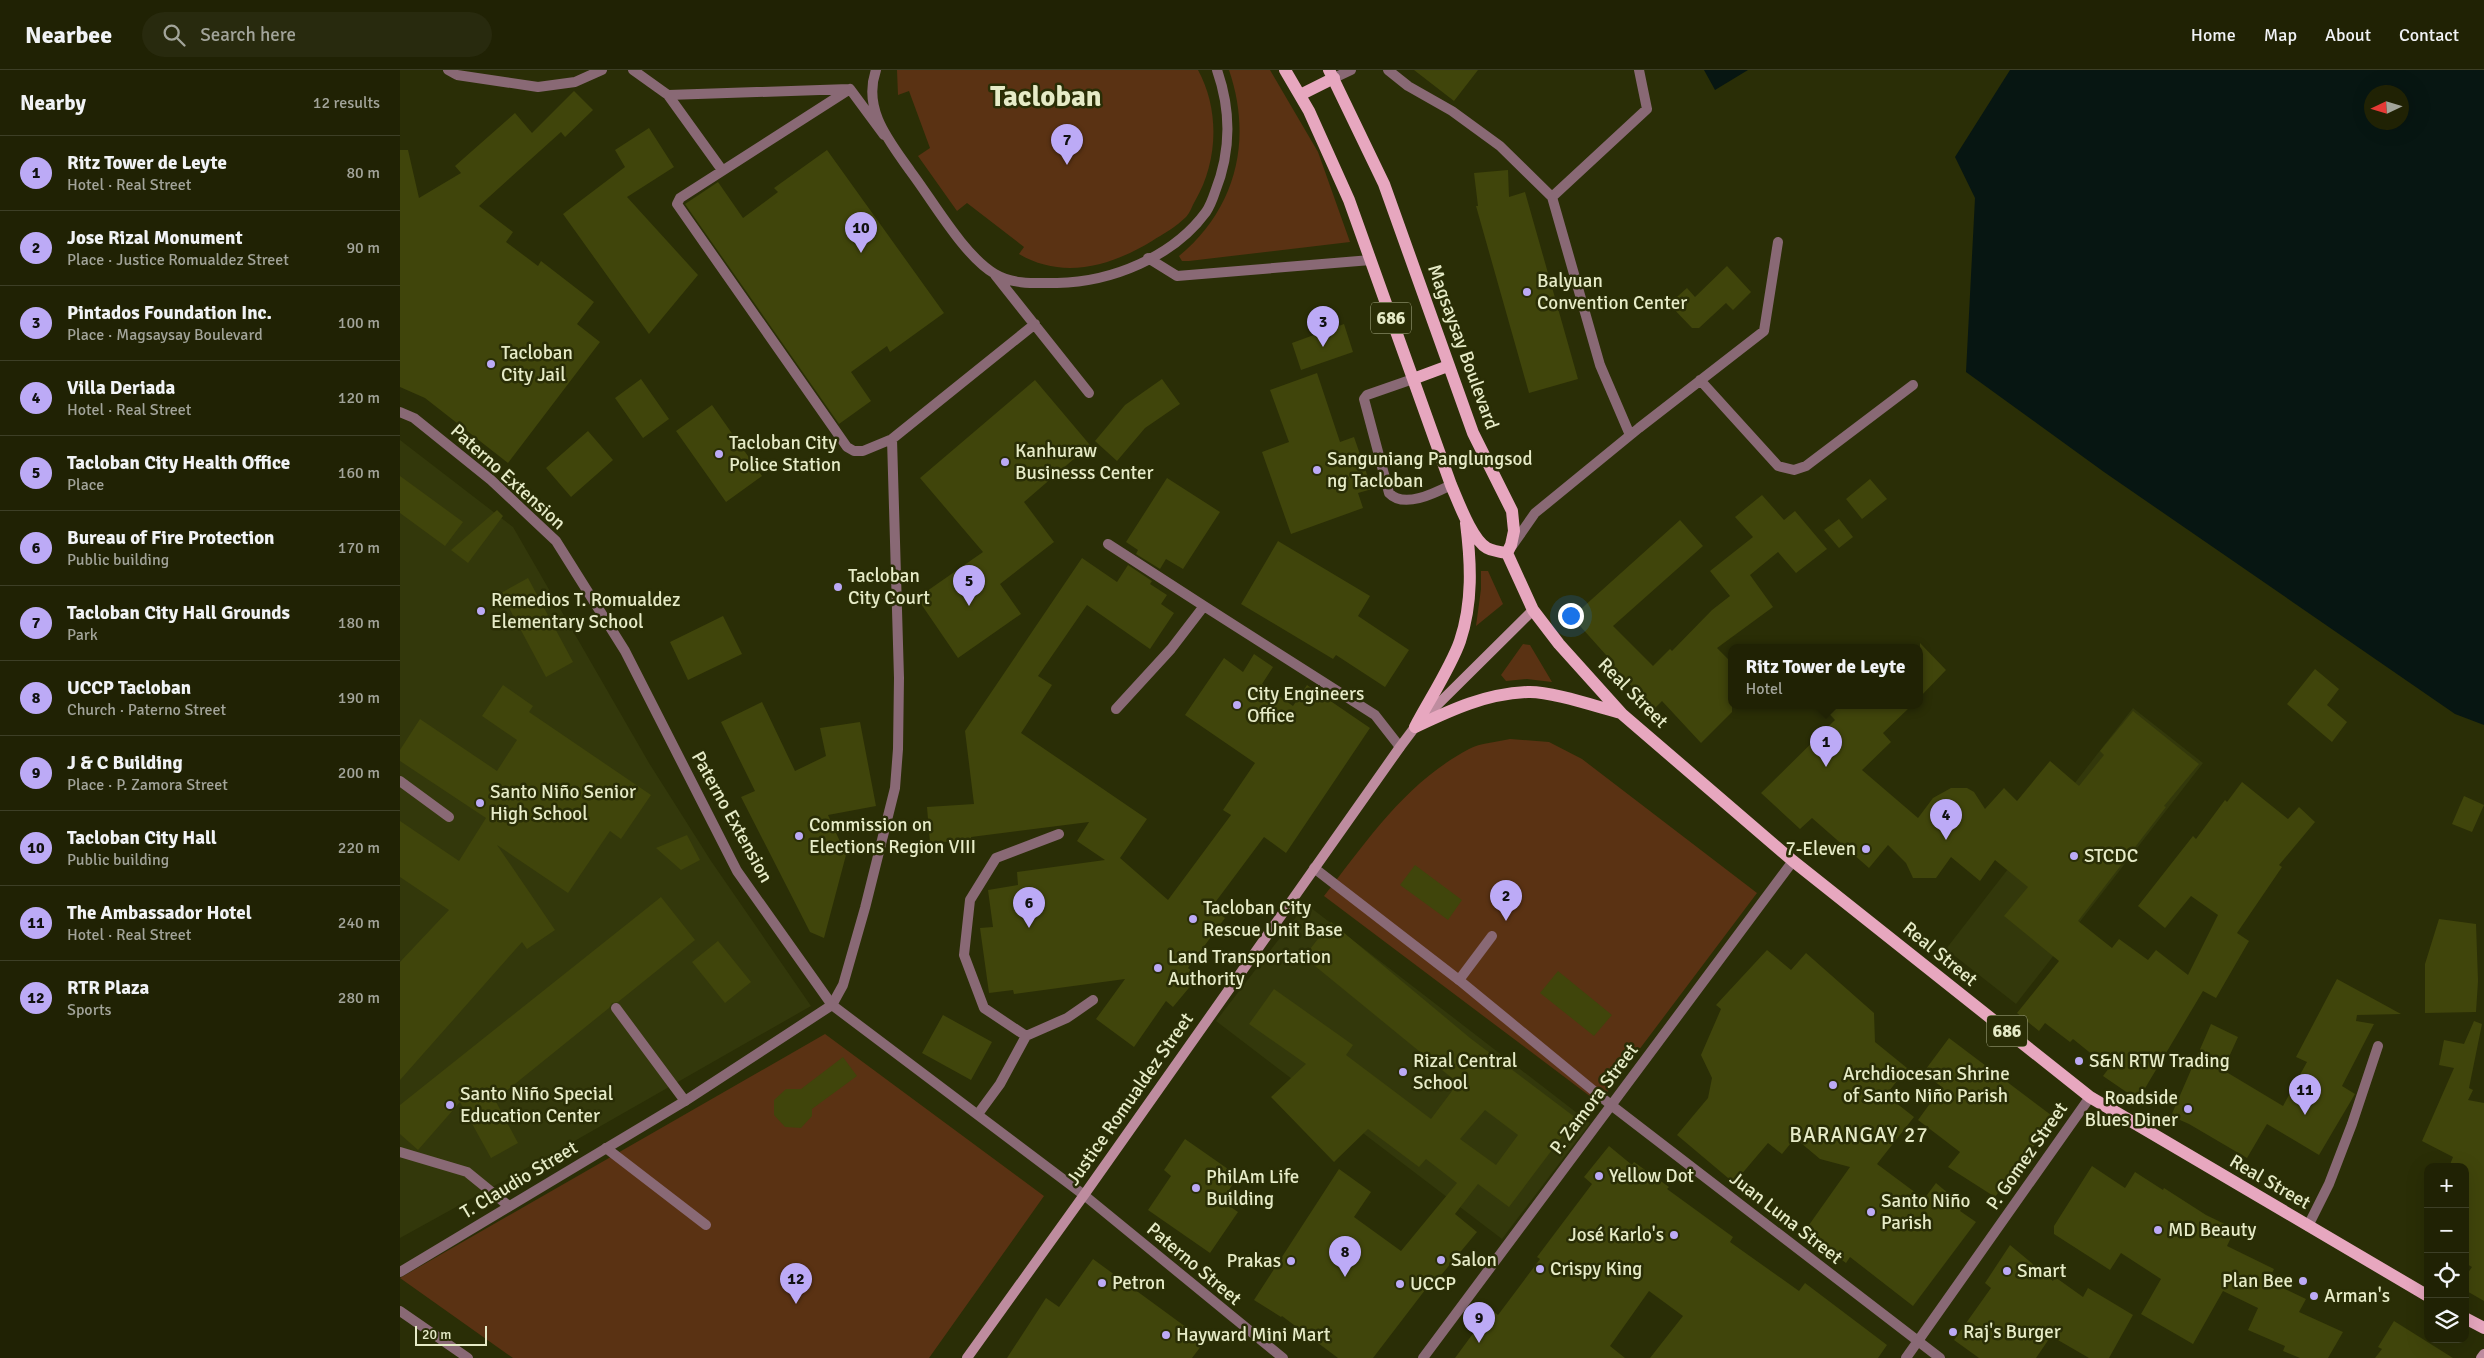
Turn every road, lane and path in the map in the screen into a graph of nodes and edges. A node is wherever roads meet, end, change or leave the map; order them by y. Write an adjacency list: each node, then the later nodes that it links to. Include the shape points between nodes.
1 (448, 70): 2 (street, via 458,75 538,87 575,82)
2 (602, 70)
3 (633, 70): 12 (street)
4 (876, 70): 14 (street, via 874,111)
5 (1217, 70): 18 (street, via 1227,111 1228,141 1220,178 1207,211 1188,232)
6 (1285, 70): 13 (main road, 686)
7 (1351, 70): 10 (street)
8 (1388, 70): 16 (street, via 1500,146)
9 (1639, 70): 16 (street, via 1647,109)
10 (1331, 74): 13 (main road); 22 (main road, Magsaysay Boulevard / 686, via 1384,184)
11 (850, 89): 12 (street); 14 (street); 15 (street)
12 (668, 95): 15 (street)
13 (1300, 95): 19 (main road, 686, via 1349,200)
14 (884, 136): 20 (street, via 968,250)
15 (722, 170): 29 (street, via 680,198 679,209 847,447 863,451)
16 (1552, 197): 28 (street, via 1600,365)
17 (1778, 242): 24 (street, via 1764,331)
18 (1148, 258): 19 (street, via 1177,276); 20 (street, via 1108,276 1074,282 1015,282)
19 (1371, 260): 23 (main road, 686)
20 (994, 274): 21 (street)
21 (1035, 324): 26 (street); 29 (street)
22 (1448, 366): 23 (main road); 33 (main road, Magsaysay Boulevard / 686, via 1473,433 1512,511 1514,531)
23 (1413, 379): 30 (main road, 686); 30 (street, via 1367,394 1364,399 1389,493 1400,500 1432,495)
24 (1700, 380): 25 (street, via 1778,466 1794,470 1806,466); 28 (street)
25 (1913, 385)
26 (1089, 393)
27 (400, 412): 48 (street, Paterno Extension, via 414,418 491,480 556,541 625,651 737,871)
28 (1630, 435): 33 (street, via 1535,513)
29 (892, 439): 48 (street, via 899,678 894,788 863,917 843,985)
30 (1451, 485): 31 (main road, 686)
31 (1464, 515): 33 (main road, 686, via 1483,545); 38 (main road, via 1471,565 1467,613 1460,642)
32 (1108, 544): 34 (street)
33 (1507, 552): 35 (main road, Real Street / 686)
34 (1204, 606): 36 (street, via 1171,649); 39 (street, via 1375,715)
35 (1534, 610): 37 (main road, Real Street / 686, via 1559,644); 38 (main road, Justice Romualdez Street)
36 (1116, 709)
37 (1622, 714): 38 (main road, via 1579,701 1529,692 1466,703); 43 (main road, Real Street / 686)
38 (1415, 727): 39 (main road, Justice Romualdez Street)
39 (1400, 746): 44 (main road, Justice Romualdez Street)
40 (400, 781): 41 (street)
41 (449, 817)
42 (1059, 834): 50 (street, via 996,858 970,900 964,955 984,1008)
43 (1793, 861): 52 (main road, Real Street / 686); 54 (street, P. Zamora Street)
44 (1314, 868): 46 (street, Juan Luna Street); 58 (main road, Justice Romualdez Street)
45 (1492, 936): 46 (street)
46 (1459, 980): 54 (street, Juan Luna Street)
47 (1093, 1000): 50 (street, via 1067,1018)
48 (832, 1006): 53 (street, T. Claudio Street); 55 (street, Paterno Extension)
49 (616, 1008): 53 (street)
50 (1026, 1036): 55 (street, via 1000,1084)
51 (2378, 1046): 61 (street, via 2329,1184)
52 (2090, 1097): 61 (main road, Real Street / 686); 67 (street, P. Gomez Street)
53 (685, 1101): 56 (street, T. Claudio Street)
54 (1611, 1105): 67 (street, Juan Luna Street); 72 (street, P. Zamora Street)
55 (978, 1114): 58 (street, Paterno Extension)
56 (606, 1148): 59 (street, T. Claudio Street); 60 (street)
57 (400, 1152): 59 (street, via 467,1172)
58 (1084, 1195): 70 (main road, Justice Romualdez Street); 71 (street, Paterno Street)
59 (509, 1206): 62 (street, T. Claudio Street)
60 (706, 1225)
61 (2308, 1226): 63 (main road, Real Street / 686)
62 (400, 1272)
63 (2424, 1294)
64 (400, 1311): 69 (street)
65 (2469, 1320): 66 (main road)
66 (2484, 1328)
67 (1918, 1341): 73 (street, P. Gomez Street); 74 (street, Juan Luna Street)
68 (2484, 1354): 75 (main road)
69 (468, 1358)
70 (966, 1358)
71 (1283, 1358)
72 (1423, 1358)
73 (1906, 1358)
74 (1940, 1358)
75 (2481, 1358)

